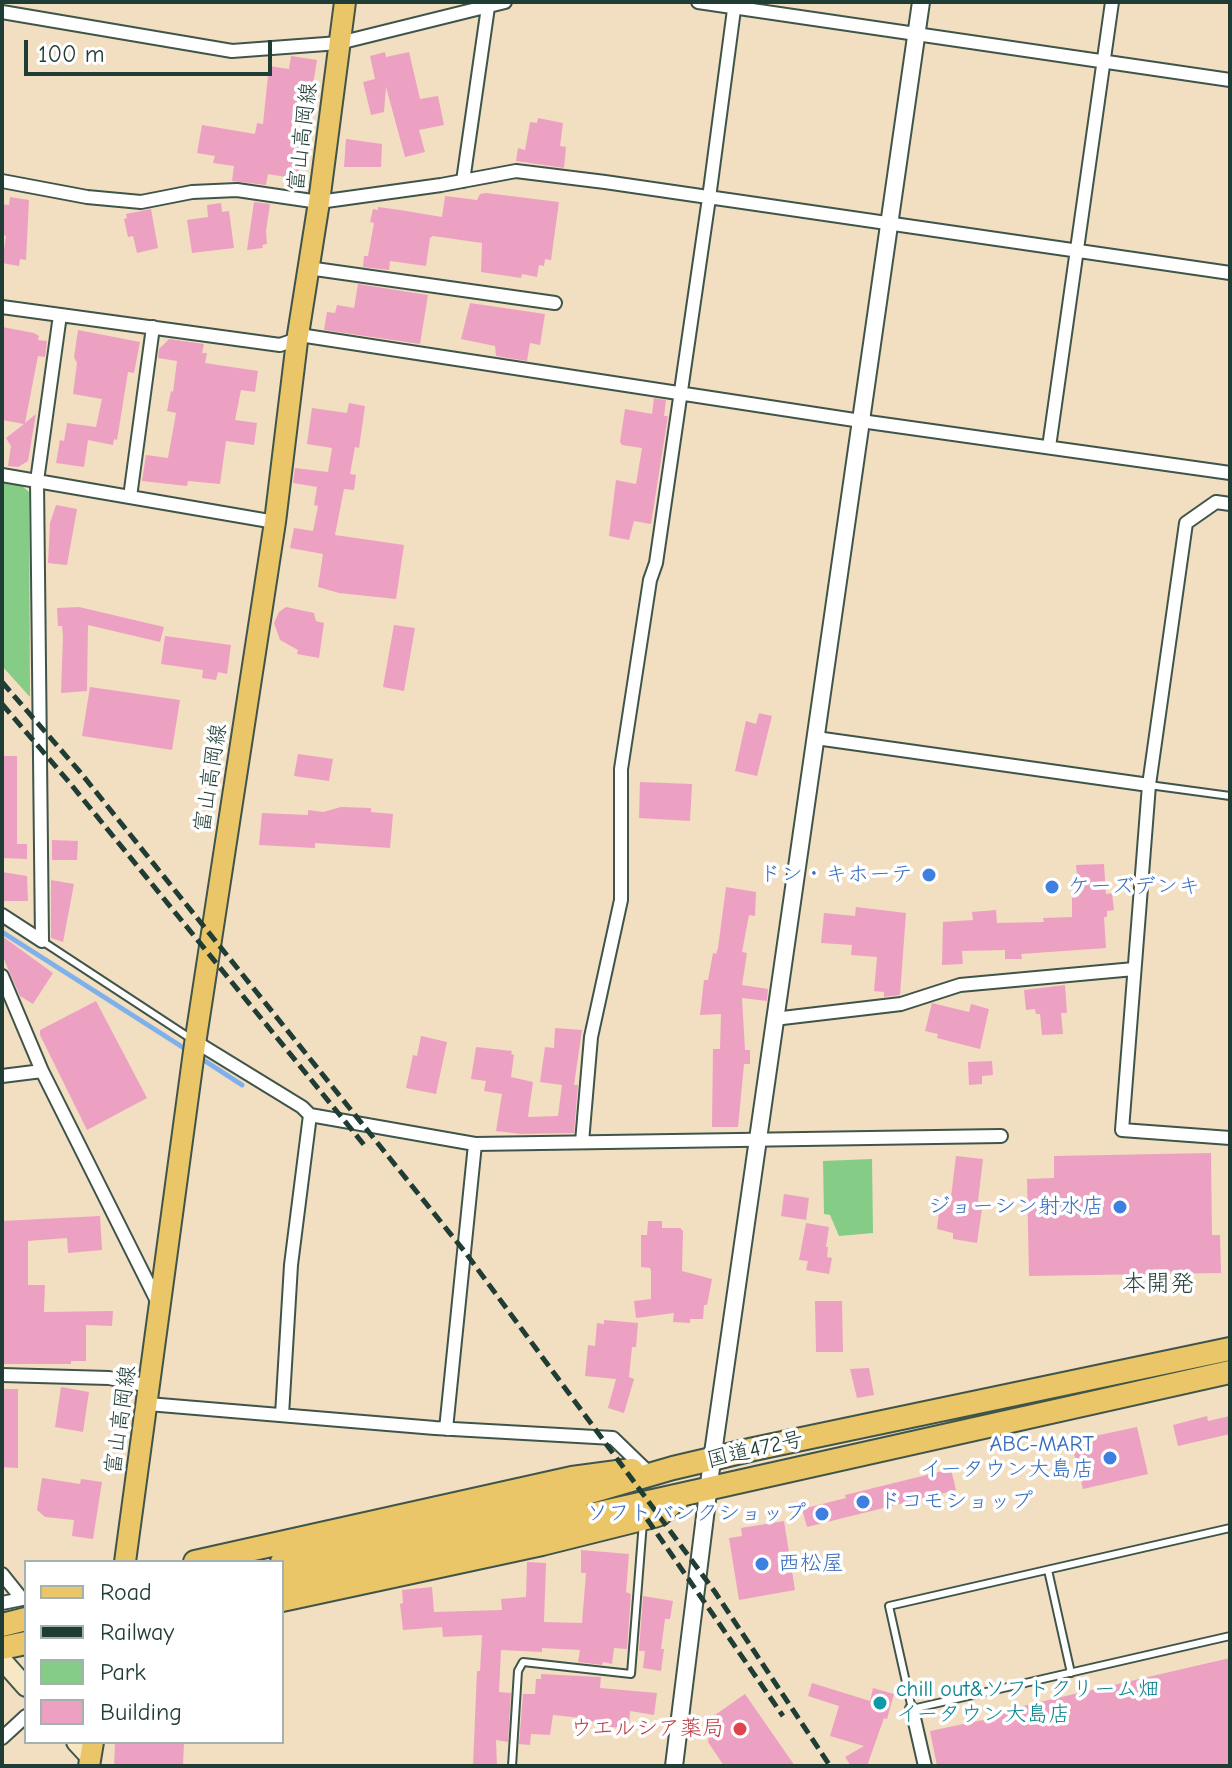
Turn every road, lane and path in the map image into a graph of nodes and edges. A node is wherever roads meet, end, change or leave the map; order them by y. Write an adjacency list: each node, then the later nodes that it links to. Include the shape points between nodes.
1 (345, 2): 10 (main road, 富山高岡線)
2 (505, 2): 7 (street)
3 (698, 2): 6 (street)
4 (921, 2): 9 (street)
5 (1112, 2): 11 (street)
6 (734, 4): 9 (street); 15 (street)
7 (488, 7): 10 (street); 14 (street)
8 (2, 12): 10 (street, via 232,51)
9 (916, 35): 11 (street); 17 (street)
10 (339, 43): 16 (main road, 富山高岡線)
11 (1104, 62): 12 (street); 18 (street)
12 (1230, 80)
13 (2, 181): 16 (street, via 141,202 237,190)
14 (463, 181): 15 (street, via 516,171); 16 (street)
15 (709, 198): 17 (street); 26 (street)
16 (319, 202): 19 (main road, 富山高岡線)
17 (889, 225): 18 (street); 27 (street)
18 (1078, 252): 20 (street); 28 (street)
19 (308, 268): 21 (street); 25 (main road, 富山高岡線)
20 (1230, 273)
21 (555, 303)
22 (2, 307): 23 (street)
23 (60, 315): 24 (street); 31 (street)
24 (153, 327): 25 (street, via 280,345); 32 (street)
25 (297, 341): 26 (street, via 306,336); 34 (main road, 富山高岡線)
26 (681, 393): 27 (street); 50 (street, via 621,769 621,900 591,1037)
27 (861, 421): 28 (street); 35 (street)
28 (1049, 447): 29 (street)
29 (1230, 473)
30 (2, 475): 31 (street)
31 (37, 481): 32 (street); 39 (street)
32 (130, 497): 34 (street)
33 (1230, 504): 36 (street, via 1216,502 1186,523)
34 (275, 522): 43 (main road, 富山高岡線)
35 (816, 738): 36 (street); 42 (street)
36 (1149, 785): 37 (lane); 40 (street)
37 (1230, 796)
38 (2, 915): 39 (street)
39 (42, 941): 43 (lane)
40 (1134, 969): 42 (street, via 960,985 901,1004); 49 (street, via 1122,1130)
41 (2, 976): 44 (street)
42 (774, 1019): 48 (street)
43 (196, 1042): 46 (street); 52 (main road, 富山高岡線)
44 (42, 1071): 45 (street); 52 (street)
45 (2, 1076)
46 (310, 1115): 51 (street); 57 (street, via 291,1265)
47 (1001, 1136): 48 (street)
48 (758, 1138): 50 (street); 59 (street)
49 (1230, 1138)
50 (582, 1142): 51 (street)
51 (475, 1144): 58 (street)
52 (159, 1306): 56 (main road, 富山高岡線)
53 (1230, 1349): 59 (highway, 国道472号)
54 (1230, 1372): 62 (highway, 国道472号)
55 (2, 1375): 56 (street, via 109,1378)
56 (149, 1395): 57 (street); 66 (main road, 富山高岡線)
57 (282, 1415): 58 (street)
58 (446, 1429): 61 (street, via 613,1438)
59 (712, 1460): 60 (highway, 国道472号); 62 (street)
60 (673, 1468): 61 (highway); 68 (highway, 国道472号, via 566,1499)
61 (645, 1469): 67 (highway, via 572,1478)
62 (711, 1489): 63 (highway, 国道472号); 87 (street)
63 (683, 1493): 64 (highway, via 660,1514); 71 (highway, 国道472号)
64 (643, 1519): 72 (highway); 86 (lane, via 631,1674 523,1662 518,1671)
65 (1230, 1528): 69 (lane)
66 (125, 1560)
67 (204, 1560)
68 (284, 1562)
69 (1048, 1570): 81 (lane); 83 (lane, via 889,1606)
70 (2, 1574): 74 (street)
71 (284, 1584)
72 (284, 1600)
73 (2, 1603): 75 (street)
74 (24, 1604)
75 (24, 1605)
76 (24, 1606): 77 (highway)
77 (2, 1625)
78 (1230, 1636): 81 (lane)
79 (24, 1644): 80 (highway)
80 (3, 1658): 82 (main road)
81 (1071, 1673): 83 (lane)
82 (24, 1684)
83 (912, 1709): 88 (street)
84 (24, 1718): 85 (street)
85 (2, 1738)
86 (512, 1766)
87 (674, 1766)
88 (925, 1766)

